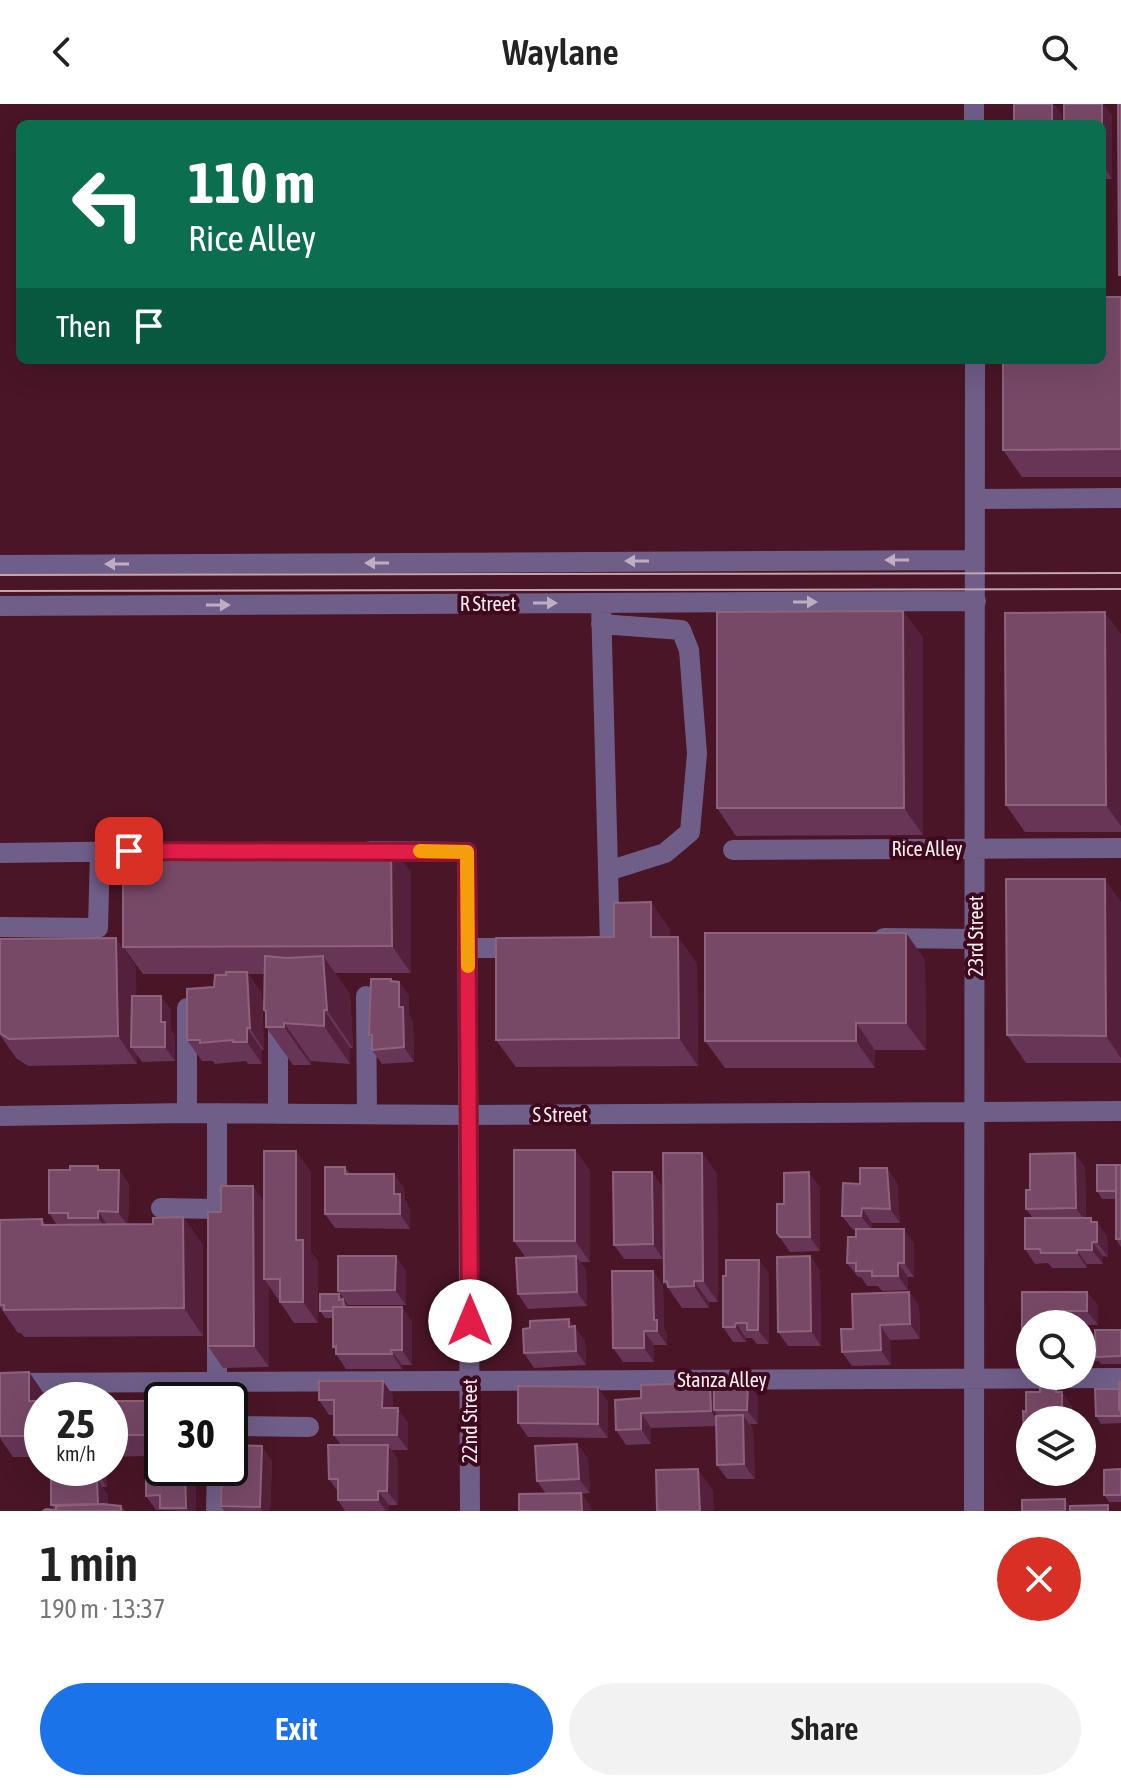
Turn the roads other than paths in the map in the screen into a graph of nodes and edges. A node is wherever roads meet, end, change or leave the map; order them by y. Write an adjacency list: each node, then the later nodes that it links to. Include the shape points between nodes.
1 (975, 364): 3 (street, 23rd Street)
2 (1121, 498): 3 (street)
3 (975, 499): 4 (street, 23rd Street)
4 (975, 560): 5 (street, R Street, one-way to 5); 6 (street, 23rd Street)
5 (0, 565)
6 (976, 601): 8 (street, R Street, one-way to 6); 10 (street, 23rd Street)
7 (0, 606): 8 (street, R Street, one-way to 8)
8 (601, 613): 16 (street); 16 (street, via 681,630 689,650 697,754 690,832 665,853)
9 (1121, 848): 10 (street, Rice Alley)
10 (976, 849): 11 (street, Rice Alley); 19 (street, 23rd Street)
11 (733, 850)
12 (100, 851): 13 (street); 15 (street); 17 (street, via 98,928)
13 (176, 851)
14 (344, 851): 22 (street, 22nd Street, via 467,852)
15 (0, 853)
16 (608, 871): 21 (street, via 610,946)
17 (0, 927)
18 (867, 938): 19 (street)
19 (976, 939): 27 (street, 23rd Street)
20 (540, 947): 22 (street)
21 (568, 947)
22 (467, 948): 32 (street, 22nd Street)
23 (278, 993): 30 (street)
24 (366, 996): 31 (street)
25 (187, 1008): 28 (street)
26 (1121, 1111): 27 (street, S Street)
27 (975, 1112): 32 (street, S Street); 39 (street, 23rd Street)
28 (187, 1113): 29 (street, S Street); 33 (street, S Street)
29 (217, 1113): 30 (street, S Street); 35 (street)
30 (278, 1114): 31 (street, S Street)
31 (367, 1114): 32 (street, S Street)
32 (468, 1115): 40 (street, 22nd Street)
33 (0, 1116)
34 (161, 1208): 35 (street)
35 (217, 1209): 36 (street)
36 (217, 1256)
37 (217, 1319): 41 (street)
38 (1121, 1378): 39 (street, Stanza Alley)
39 (974, 1379): 40 (street, Stanza Alley); 50 (street, 23rd Street)
40 (470, 1381): 44 (street, Stanza Alley); 49 (street, 22nd Street)
41 (217, 1382)
42 (0, 1383): 43 (street, Stanza Alley)
43 (144, 1388)
44 (248, 1390)
45 (248, 1426): 46 (street)
46 (309, 1427)
47 (217, 1486): 48 (street)
48 (216, 1511)
49 (470, 1511)
50 (974, 1511)

